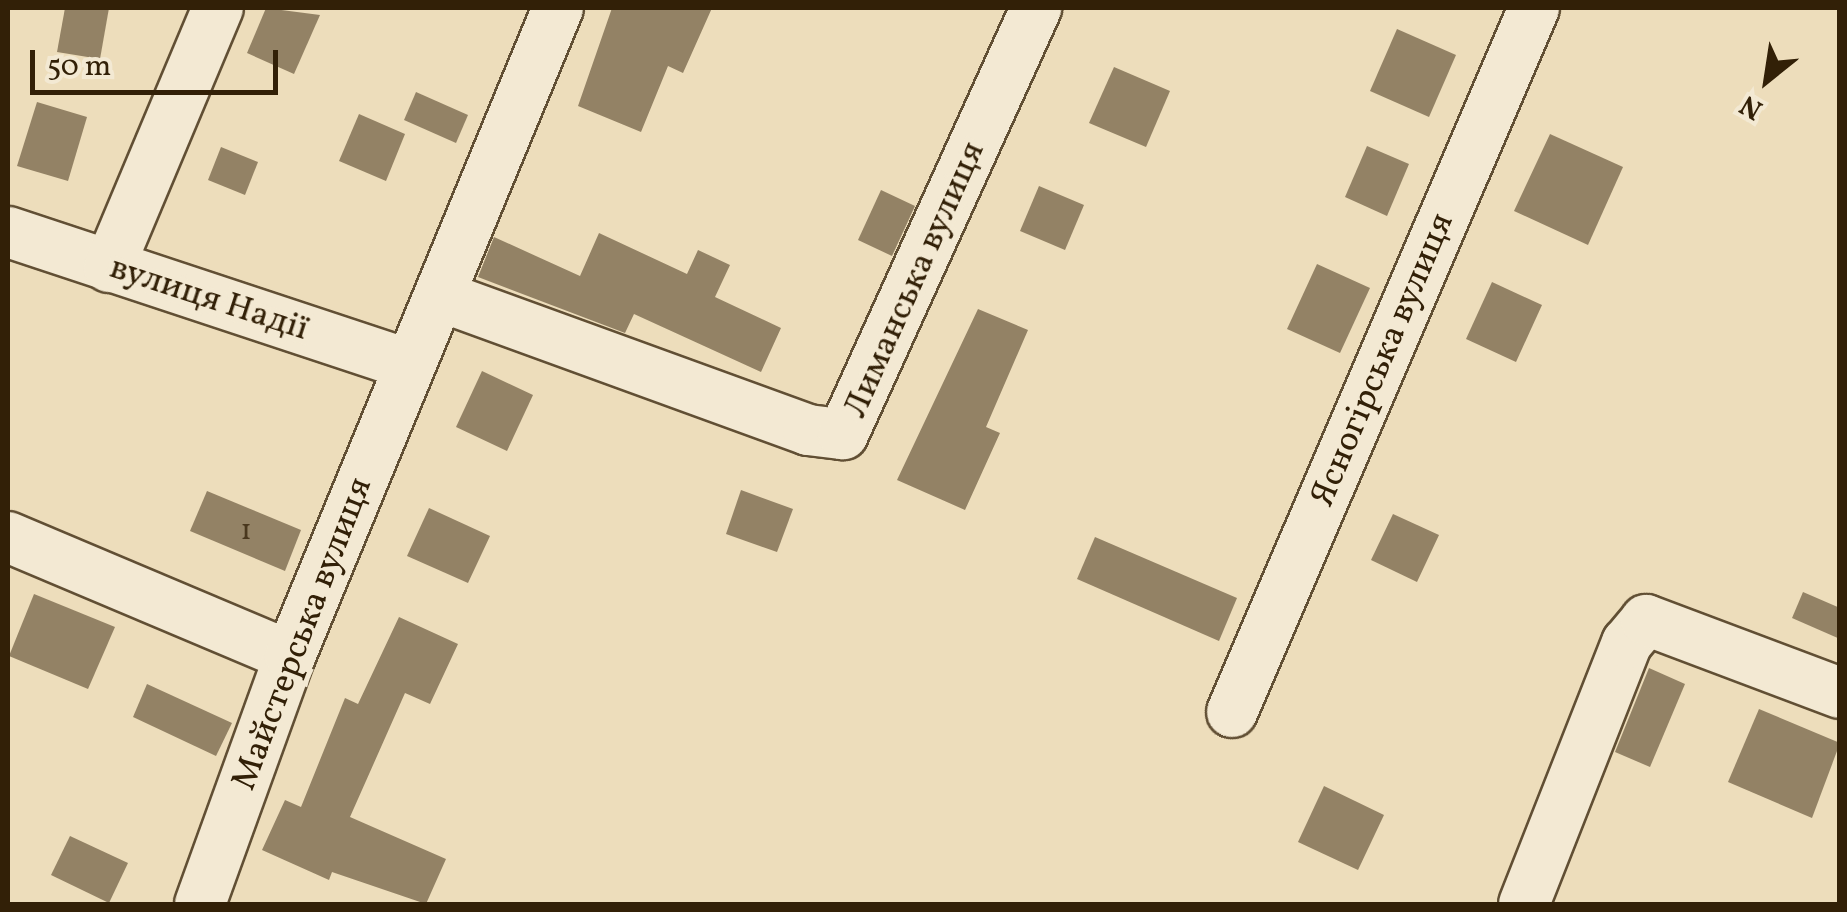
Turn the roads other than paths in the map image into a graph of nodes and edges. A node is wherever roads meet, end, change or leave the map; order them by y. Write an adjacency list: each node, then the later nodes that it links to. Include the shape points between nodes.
1 (218, 8): 6 (street)
2 (558, 8): 7 (street, Майстерська вулиця)
3 (1036, 8): 7 (street, Лиманська вулиця, via 843,434 808,430)
4 (1534, 8): 12 (street, Ясногірська вулиця)
5 (8, 232): 6 (street, вулиця Надії)
6 (109, 267): 8 (street, вулиця Надії)
7 (440, 296): 8 (street, Майстерська вулиця)
8 (410, 365): 10 (street, Майстерська вулиця)
9 (8, 537): 10 (street)
10 (290, 656): 13 (street, Майстерська вулиця)
11 (1840, 693): 14 (street, via 1646,620 1626,643)
12 (1232, 712)
13 (200, 904)
14 (1524, 904)

